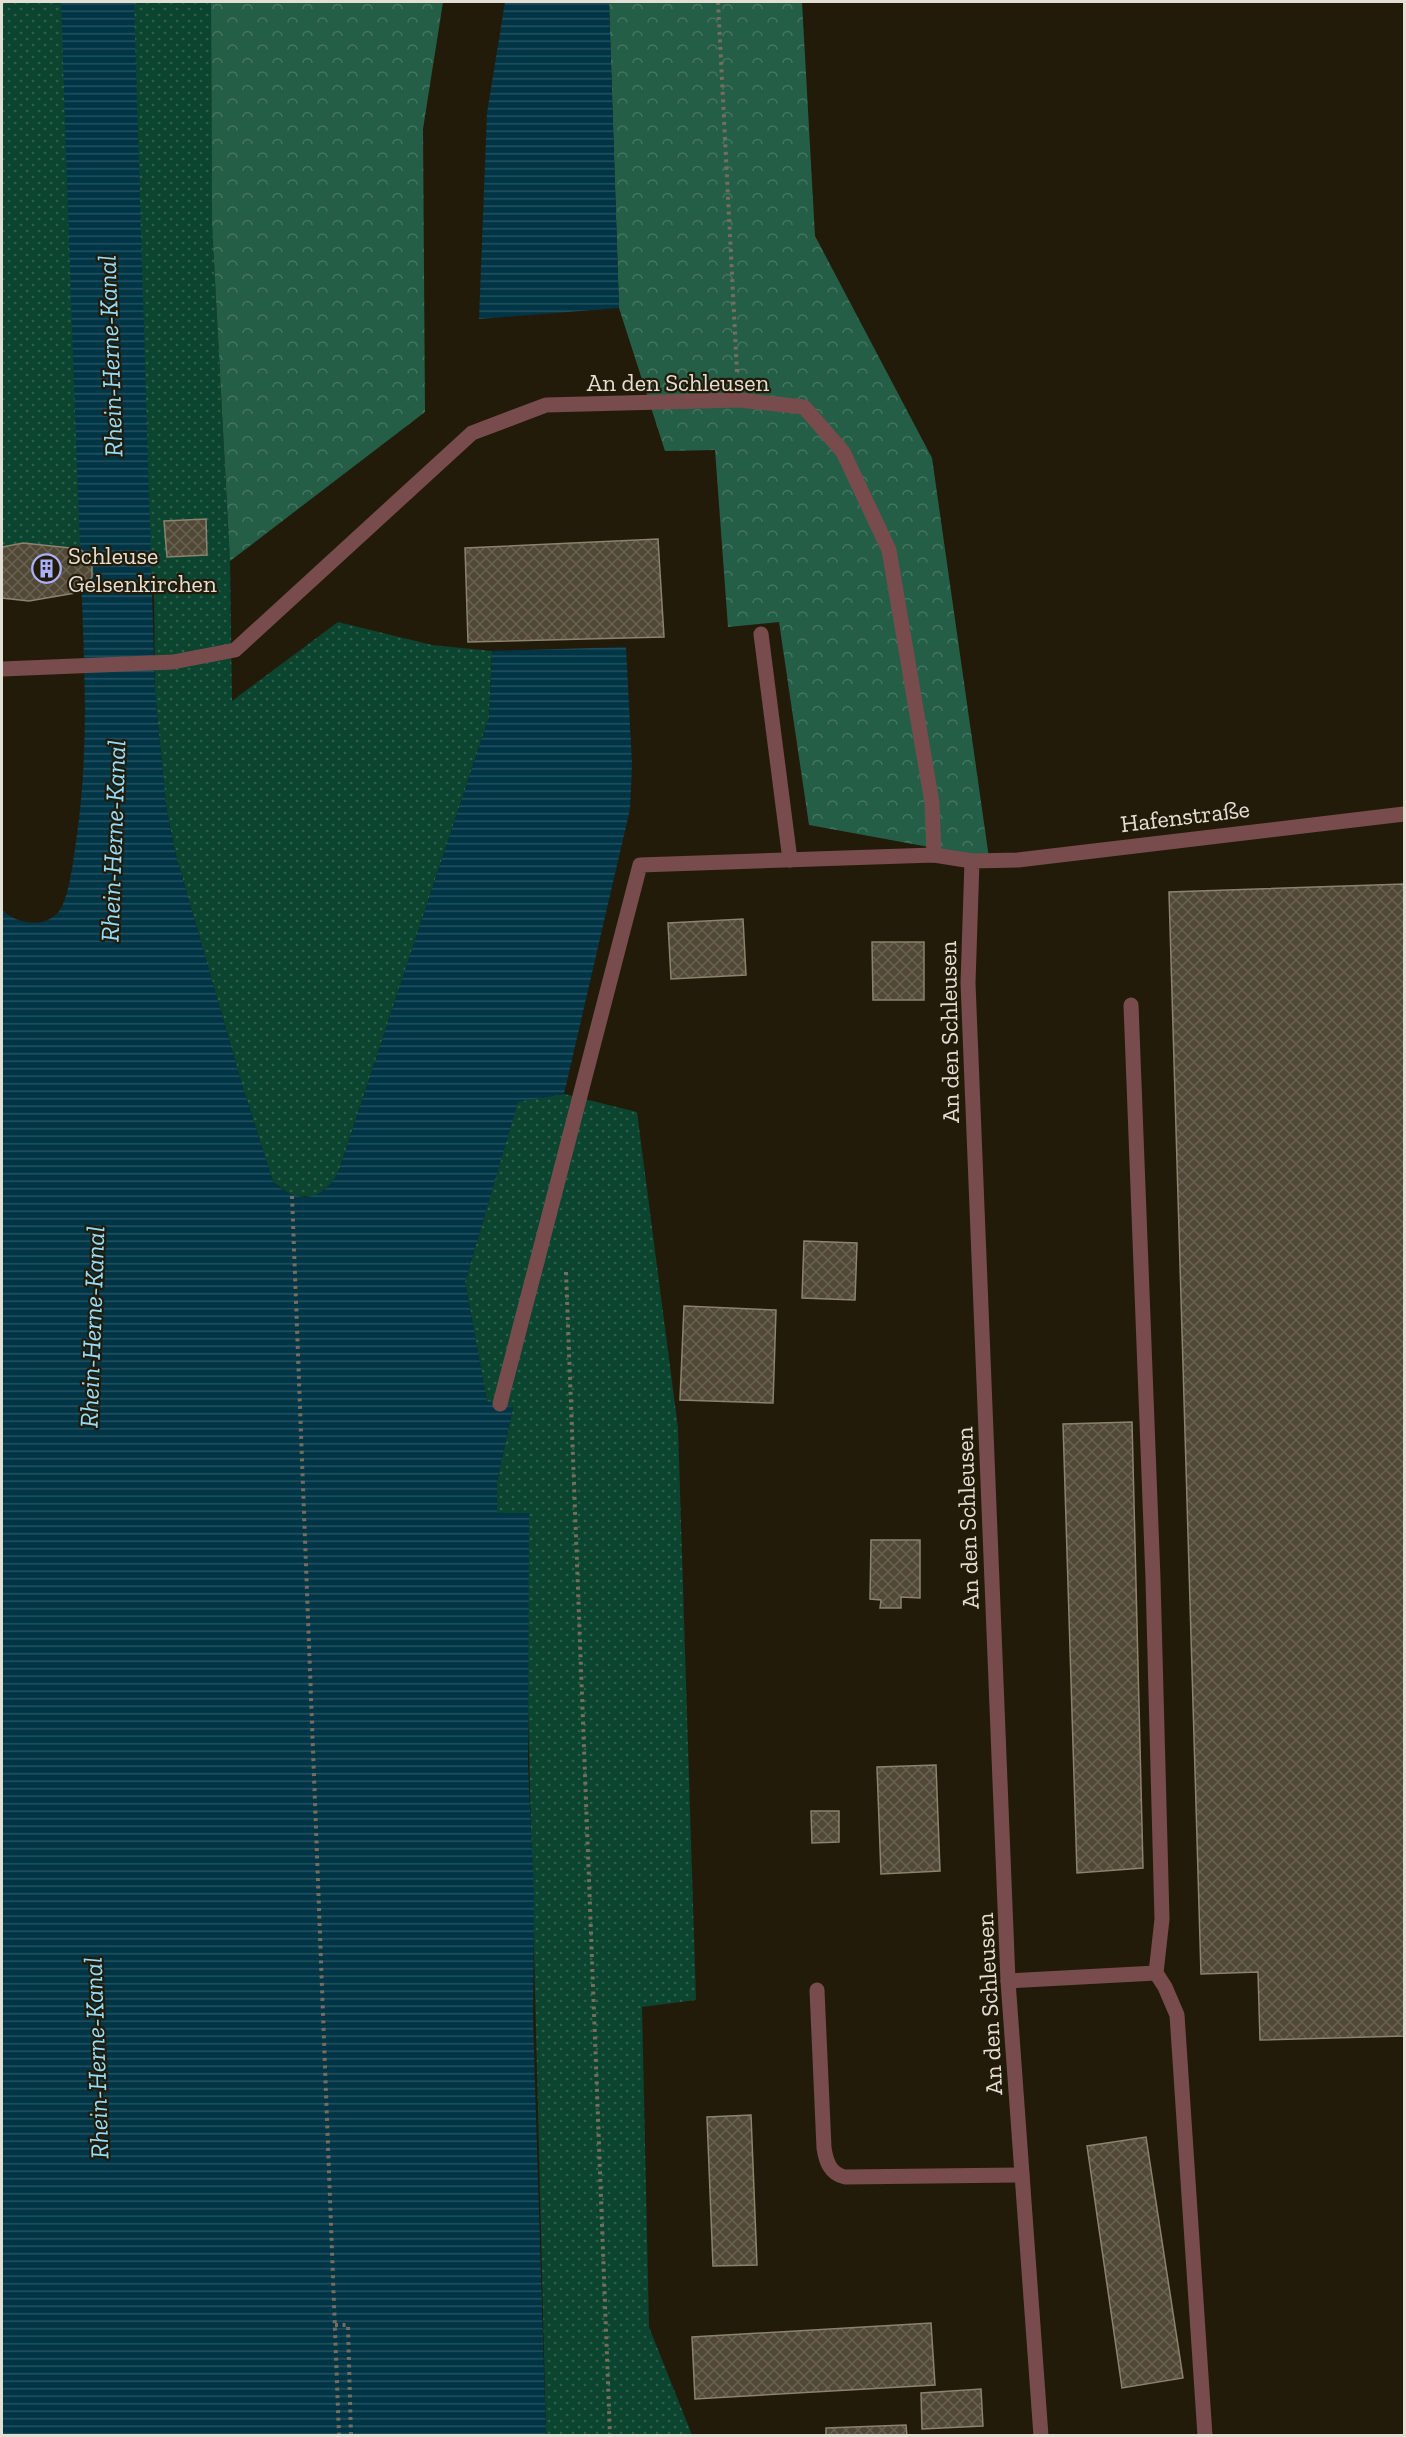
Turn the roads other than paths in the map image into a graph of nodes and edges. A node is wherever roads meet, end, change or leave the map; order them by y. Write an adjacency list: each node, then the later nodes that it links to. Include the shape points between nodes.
1 (761, 634): 5 (street)
2 (2, 669): 4 (street, An den Schleusen, via 173,662 235,650 472,434 546,405 739,400 804,408 843,452 889,550 932,803)
3 (1404, 814): 6 (street, Hafenstraße, via 1018,861)
4 (934, 855): 5 (street); 6 (street)
5 (790, 860): 8 (street, via 640,865)
6 (972, 861): 10 (street, An den Schleusen, via 968,983)
7 (1131, 1005): 9 (street, via 1162,1919)
8 (500, 1404)
9 (1156, 1973): 10 (street); 14 (street, via 1177,2015)
10 (1008, 1981): 12 (street, An den Schleusen)
11 (817, 1990): 12 (street, via 824,2148 825,2158 835,2173 844,2177)
12 (1022, 2175): 13 (street, An den Schleusen)
13 (1041, 2436)
14 (1205, 2436)

